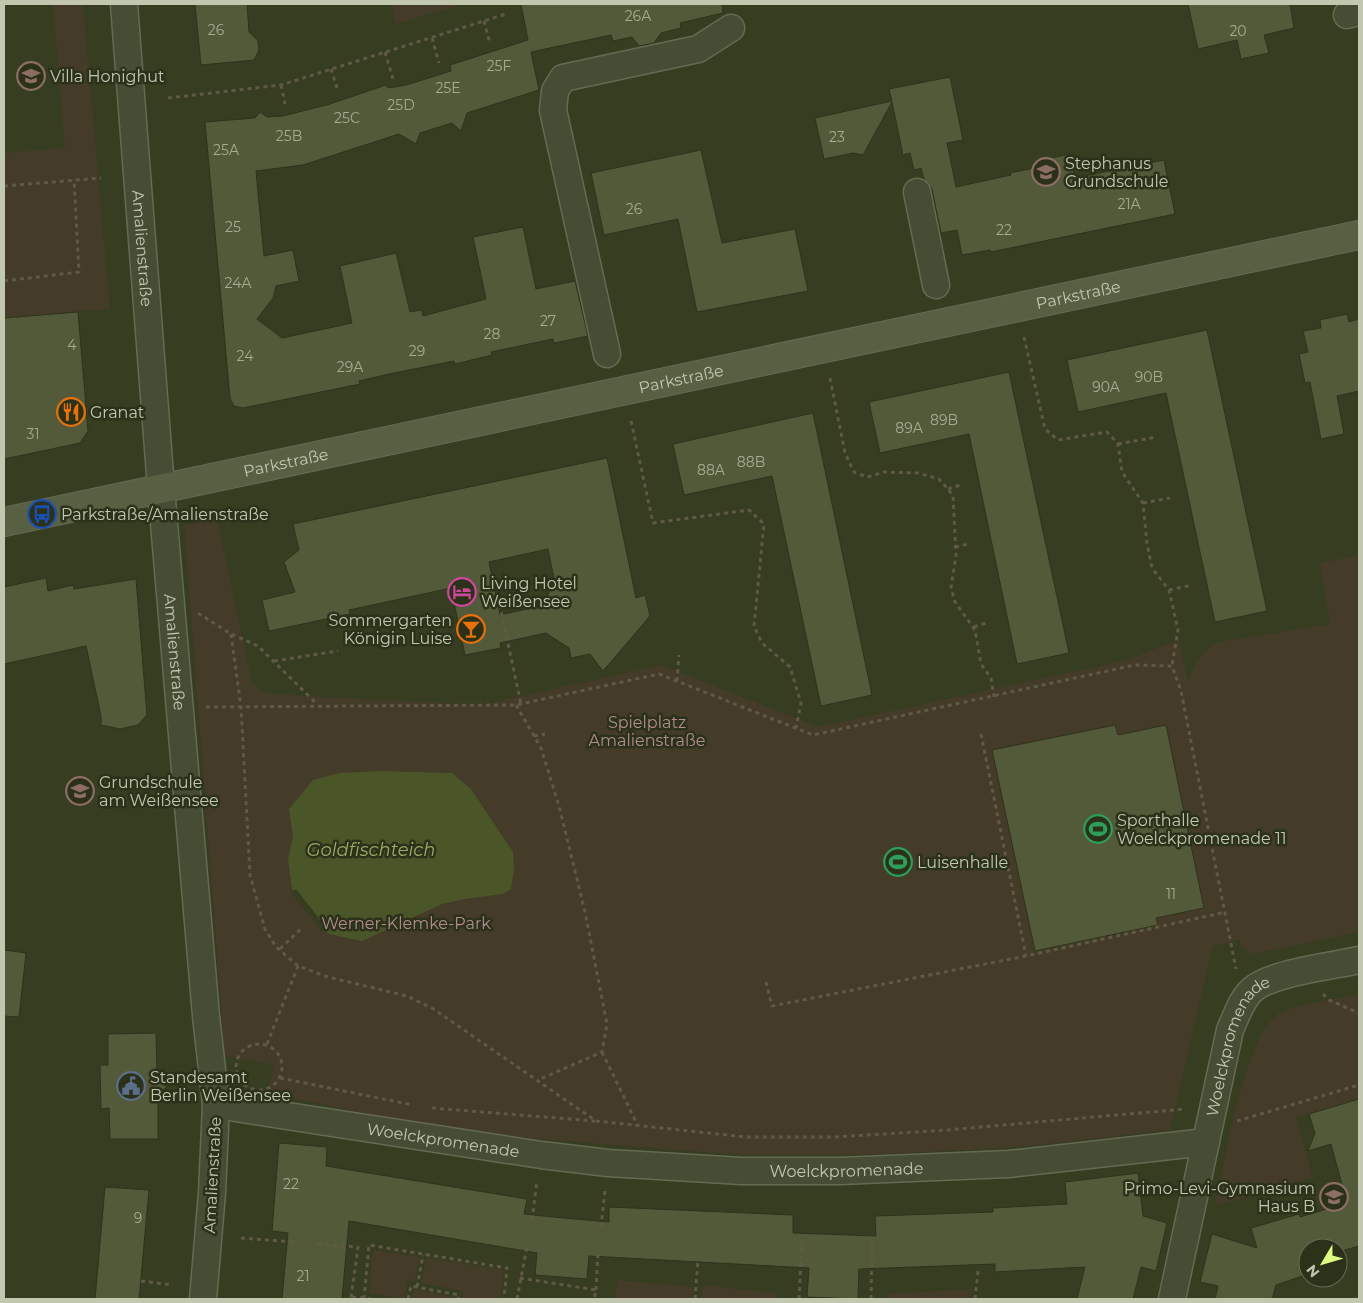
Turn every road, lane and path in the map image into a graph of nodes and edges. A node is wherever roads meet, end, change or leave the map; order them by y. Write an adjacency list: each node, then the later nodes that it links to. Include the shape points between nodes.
1 (124, 4): 29 (street, Amalienstraße)
2 (506, 14): 3 (path)
3 (484, 21): 5 (path); 6 (path)
4 (731, 28): 23 (street, via 698,49 563,78 555,91 553,110)
5 (432, 38): 7 (path); 8 (path)
6 (490, 44)
7 (385, 52): 9 (path); 10 (path)
8 (440, 63)
9 (331, 69): 11 (path); 12 (path)
10 (393, 79)
11 (281, 86): 13 (path); 14 (path)
12 (338, 91)
13 (168, 98)
14 (285, 104)
15 (101, 178): 16 (path)
16 (74, 179): 17 (path); 20 (path, via 79,272)
17 (4, 186)
18 (917, 192): 21 (street)
19 (1359, 235): 29 (street, Parkstraße)
20 (4, 281)
21 (936, 284)
22 (1024, 337): 27 (path, via 1045,429 1058,440 1107,432)
23 (607, 354)
24 (830, 378): 30 (path, via 845,452 854,472 867,477 884,472 918,473 939,479)
25 (631, 421): 52 (path, via 653,524 749,510 764,524 754,626 762,643 790,667 801,703)
26 (1156, 437): 27 (path)
27 (1118, 444): 32 (path, via 1122,472)
28 (960, 485): 30 (path)
29 (161, 488): 33 (street, Parkstraße); 71 (street, Amalienstraße)
30 (948, 489): 35 (path, via 953,496)
31 (1170, 498): 32 (path)
32 (1143, 503): 37 (path, via 1152,568)
33 (4, 522)
34 (969, 544): 35 (path)
35 (955, 547): 40 (path, via 951,587 955,602)
36 (1192, 585): 37 (path)
37 (1169, 590): 44 (path, via 1178,630)
38 (498, 597): 48 (path)
39 (989, 622): 40 (path)
40 (974, 627): 46 (path, via 981,664 991,678)
41 (338, 650): 43 (path)
42 (679, 655): 45 (path)
43 (273, 661): 47 (path); 51 (path, via 258,646 231,634)
44 (1172, 666): 46 (path, via 1135,665); 56 (path, via 1181,691)
45 (677, 681): 48 (path, via 659,674); 52 (path)
46 (994, 697): 52 (path, via 813,734)
47 (318, 704): 49 (path); 51 (path)
48 (521, 704): 49 (path)
49 (516, 705): 55 (path)
50 (210, 707): 51 (path)
51 (241, 707): 58 (path, via 250,875 265,930)
52 (796, 728)
53 (545, 734): 55 (path)
54 (981, 734): 59 (path)
55 (534, 736): 67 (path, via 541,748 559,806 585,912 607,1024)
56 (1226, 912): 59 (path); 62 (path)
57 (303, 927): 58 (path)
58 (280, 949): 61 (path)
59 (1026, 956): 63 (path, via 772,1006)
60 (1359, 960): 78 (street, Woelckpromenade, via 1266,980 1251,990 1230,1030)
61 (298, 966): 66 (path); 69 (path, via 328,977 407,996 432,1008)
62 (1237, 972)
63 (766, 982)
64 (1319, 990): 65 (path, via 1329,1000)
65 (1359, 1013)
66 (267, 1044): 68 (path, via 280,1056); 68 (path, via 250,1045 241,1051 236,1061 236,1073 241,1083 262,1091 272,1087)
67 (602, 1052): 69 (path); 77 (path)
68 (280, 1078): 72 (path)
69 (538, 1081): 75 (path)
70 (1359, 1085): 76 (path)
71 (216, 1105): 79 (street, Woelckpromenade); 99 (street, Amalienstraße)
72 (416, 1106)
73 (426, 1108): 75 (path)
74 (1185, 1109): 77 (path, via 834,1137 746,1137)
75 (596, 1122): 77 (path)
76 (1229, 1123)
77 (638, 1126)
78 (1206, 1142): 80 (street, Woelckpromenade, via 1010,1164 840,1171 742,1171); 111 (street)
79 (541, 1155): 80 (street, Woelckpromenade); 81 (path)
80 (608, 1163): 82 (path)
81 (532, 1220)
82 (601, 1227)
83 (241, 1238): 86 (path)
84 (802, 1238): 108 (path)
85 (872, 1240): 109 (path)
86 (293, 1242)
87 (317, 1244): 98 (path, via 358,1247)
88 (527, 1246): 93 (path)
89 (598, 1252): 97 (path)
90 (423, 1255): 96 (path); 100 (path, via 369,1245); 104 (path, via 507,1268)
91 (698, 1259): 107 (path)
92 (978, 1271): 110 (path)
93 (520, 1278): 97 (path); 105 (path)
94 (141, 1281): 95 (path)
95 (173, 1285)
96 (417, 1287): 102 (path, via 411,1286); 103 (path, via 459,1295)
97 (596, 1290): 106 (path)
98 (351, 1298): 100 (path)
99 (203, 1299)
100 (364, 1299): 101 (path)
101 (371, 1299)
102 (408, 1299)
103 (458, 1299)
104 (504, 1299)
105 (517, 1299)
106 (594, 1299)
107 (695, 1299)
108 (799, 1299)
109 (871, 1299)
110 (975, 1299)
111 (1172, 1299)

